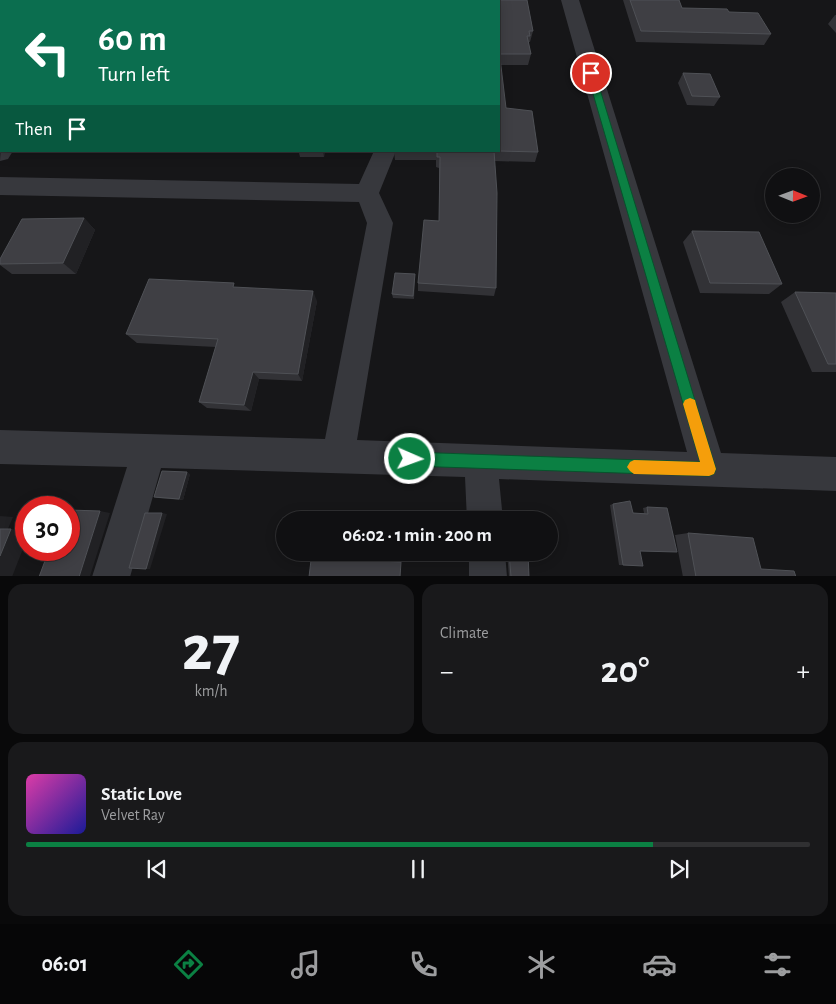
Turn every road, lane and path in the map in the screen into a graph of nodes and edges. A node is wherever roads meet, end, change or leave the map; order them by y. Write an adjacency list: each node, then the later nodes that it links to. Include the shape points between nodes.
1 (570, 0): 9 (street)
2 (385, 152): 4 (street)
3 (0, 186): 4 (street)
4 (367, 192): 7 (street, via 380,223)
5 (0, 447): 6 (street)
6 (149, 451): 7 (street); 13 (street)
7 (338, 456): 8 (street)
8 (481, 461): 9 (street); 11 (street)
9 (709, 469): 10 (street)
10 (836, 474)
11 (484, 511)
12 (487, 561): 14 (street)
13 (111, 576)
14 (488, 576)

